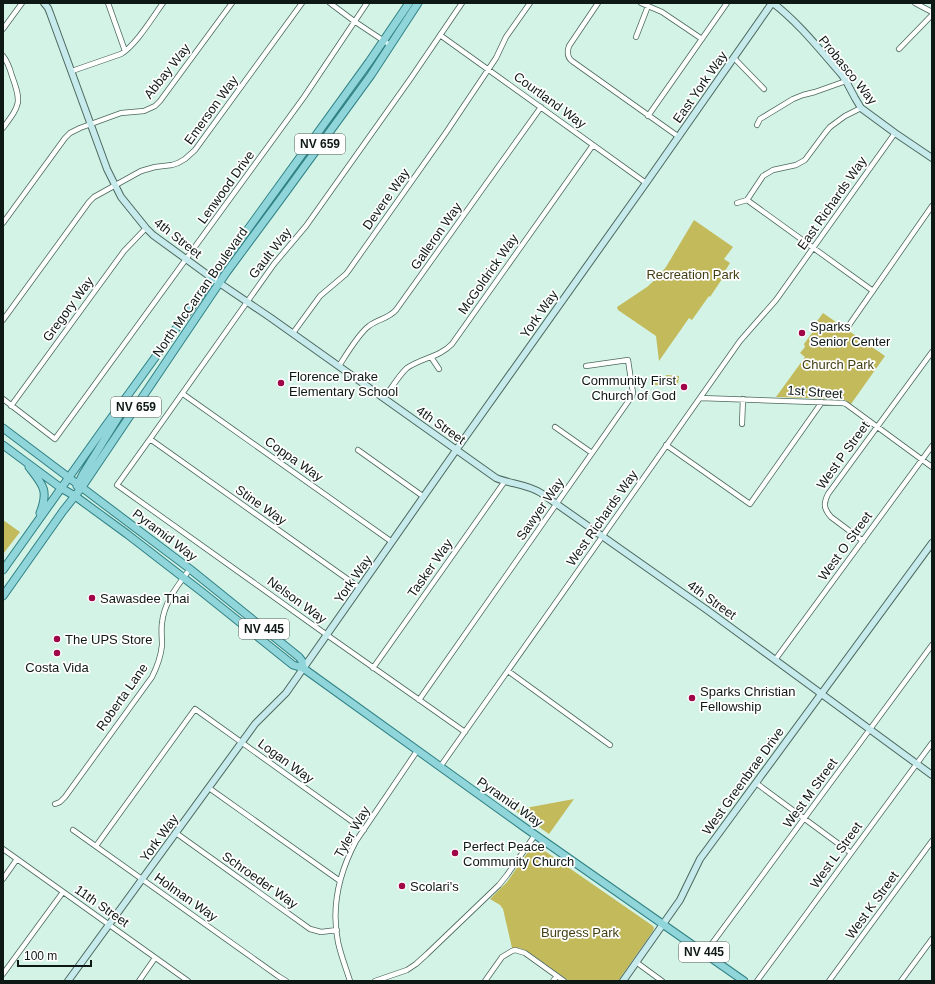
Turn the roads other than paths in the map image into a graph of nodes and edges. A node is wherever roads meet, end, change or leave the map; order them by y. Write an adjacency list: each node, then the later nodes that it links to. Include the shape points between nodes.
1 (22, 3): 22 (street)
2 (44, 3): 33 (street, 4th Street)
3 (108, 3): 29 (street)
4 (163, 3): 29 (street, via 134,43)
5 (232, 3): 39 (street, Abbay Way, via 155,106 144,111 121,113)
6 (302, 3): 47 (street, Emerson Way, via 191,155 172,165 148,168)
7 (330, 3): 21 (street)
8 (367, 3): 21 (street, Lenwood Drive)
9 (408, 3): 26 (main road, North McCarran Boulevard / NV 659)
10 (418, 3): 27 (main road, North McCarran Boulevard / NV 659)
11 (462, 3): 23 (street, Gault Way)
12 (530, 3): 32 (street, Devere Way, via 506,37)
13 (598, 3): 38 (street, via 568,46 568,57)
14 (641, 3): 18 (street)
15 (727, 3): 25 (street)
16 (772, 3): 31 (street, East York Way); 34 (street, Probasco Way, via 796,23)
17 (915, 3): 19 (street)
18 (648, 6): 24 (street); 25 (street, via 662,12)
19 (932, 12)
20 (932, 15): 28 (street)
21 (354, 21): 26 (street); 54 (street, Lenwood Drive, via 304,97)
22 (3, 29)
23 (440, 35): 32 (street, Courtland Way); 59 (street, Gault Way, via 306,226)
24 (636, 37)
25 (702, 39): 38 (street)
26 (383, 41): 27 (street); 55 (main road, North McCarran Boulevard / NV 659)
27 (390, 46): 56 (main road, North McCarran Boulevard / NV 659)
28 (899, 50)
29 (125, 51): 33 (street)
30 (3, 56): 41 (street, via 19,97 17,108)
31 (734, 58): 35 (street); 43 (street, East York Way)
32 (488, 70): 36 (street, Courtland Way); 62 (street, Devere Way, via 349,270 320,296)
33 (72, 72): 39 (street, 4th Street)
34 (846, 80): 37 (street, Probasco Way); 40 (street, via 793,99 760,119)
35 (764, 89)
36 (541, 108): 44 (street, Courtland Way); 65 (street, Galleron Way, via 396,310 369,326)
37 (861, 108): 42 (street, Probasco Way); 48 (street, via 830,126 800,163 772,170 764,176)
38 (648, 116): 43 (street)
39 (90, 124): 47 (street, 4th Street); 51 (street, Abbay Way, via 65,138)
40 (757, 125)
41 (3, 128)
42 (895, 133): 45 (street, Probasco Way); 53 (street, East Richards Way)
43 (678, 137): 46 (street, East York Way)
44 (593, 145): 46 (street, Courtland Way); 64 (street, McGoldrick Way, via 452,344 443,352)
45 (932, 158)
46 (646, 183): 85 (street, York Way)
47 (114, 185): 52 (street, 4th Street); 60 (street, Emerson Way, via 89,202)
48 (747, 200): 49 (street); 53 (street)
49 (737, 203)
50 (932, 206): 58 (street)
51 (3, 223)
52 (146, 228): 54 (street, 4th Street); 75 (street, Gregory Way, via 124,251)
53 (813, 248): 57 (street, East Richards Way); 58 (street)
54 (186, 260): 55 (street, 4th Street); 75 (street, Lenwood Drive, via 55,439)
55 (212, 278): 56 (street, 4th Street); 69 (main road, North McCarran Boulevard / NV 659)
56 (219, 283): 59 (street, 4th Street); 92 (main road, North McCarran Boulevard / NV 659)
57 (786, 286): 71 (street, West Richards Way, via 740,340)
58 (873, 291): 61 (street)
59 (247, 302): 62 (street, 4th Street); 68 (street, Gault Way)
60 (3, 320)
61 (847, 328)
62 (293, 334): 65 (street, 4th Street)
63 (932, 352): 77 (street, West P Street)
64 (431, 357): 67 (street); 70 (street, McGoldrick Way, via 407,368)
65 (339, 366): 70 (street, 4th Street)
66 (586, 366): 86 (street, Sawyer Way, via 628,360 633,393)
67 (438, 369)
68 (182, 394): 80 (street, Gault Way); 101 (street, Coppa Way)
69 (126, 398): 90 (main road, North McCarran Boulevard / NV 659); 92 (main road, via 121,413)
70 (384, 398): 85 (street, 4th Street)
71 (700, 398): 73 (street, 1st Street); 82 (street, West Richards Way)
72 (3, 399): 75 (street)
73 (743, 400): 74 (street, 1st Street); 76 (street)
74 (822, 402): 77 (street, 1st Street, via 846,404); 82 (street, via 750,504)
75 (11, 406)
76 (742, 424)
77 (877, 426): 88 (street, 1st Street); 100 (street, West P Street, via 828,494 824,506 831,517)
78 (555, 427): 86 (street)
79 (3, 428): 90 (main road, Pyramid Way / NV 445)
80 (150, 439): 93 (street, Gault Way); 106 (street, Stine Way)
81 (3, 445): 87 (main road, Pyramid Way / NV 445)
82 (666, 445): 99 (street, West Richards Way)
83 (932, 446): 88 (street, West O Street)
84 (358, 450): 96 (street)
85 (457, 450): 91 (street, 4th Street, via 496,478); 96 (street, York Way)
86 (592, 454): 97 (street, Sawyer Way)
87 (22, 459): 94 (main road, Pyramid Way / NV 445); 98 (main road, via 43,488 44,501)
88 (922, 460): 89 (street, 1st Street); 100 (street, West O Street)
89 (932, 467)
90 (69, 477): 92 (main road, Pyramid Way / NV 445); 94 (main road, North McCarran Boulevard / NV 659)
91 (505, 481): 97 (street, 4th Street, via 536,490); 112 (street, Tasker Way)
92 (80, 485): 95 (main road, North McCarran Boulevard / NV 659); 103 (main road, Pyramid Way / NV 445)
93 (117, 485): 108 (street, Nelson Way)
94 (61, 488): 95 (main road, Pyramid Way / NV 445); 98 (main road, North McCarran Boulevard / NV 659)
95 (75, 496): 105 (main road, Pyramid Way / NV 445); 107 (main road, North McCarran Boulevard / NV 659)
96 (424, 497): 101 (street, York Way)
97 (557, 504): 99 (street, 4th Street); 115 (street, Sawyer Way)
98 (37, 522): 104 (main road, North McCarran Boulevard / NV 659)
99 (603, 536): 110 (street, 4th Street); 113 (street, West Richards Way)
100 (863, 541): 110 (street, West O Street)
101 (392, 542): 106 (street, York Way)
102 (932, 542): 114 (street, West Greenbrae Drive)
103 (190, 569): 105 (street, Roberta Lane); 111 (main road, Pyramid Way / NV 445, via 299,657)
104 (3, 570)
105 (183, 578): 111 (main road, Pyramid Way / NV 445, via 293,665); 127 (street, Roberta Lane, via 171,595 163,615 161,652 152,677 65,797)
106 (360, 588): 108 (street, York Way)
107 (3, 596)
108 (327, 635): 111 (street, York Way); 112 (street, Nelson Way)
109 (932, 645): 116 (street, West M Street)
110 (775, 660): 114 (street, 4th Street)
111 (303, 668): 118 (street, York Way, via 286,693); 121 (main road, Pyramid Way / NV 445)
112 (373, 668): 115 (street, Nelson Way)
113 (508, 671): 117 (street, West Richards Way); 120 (street)
114 (821, 693): 116 (street, 4th Street); 125 (street, West Greenbrae Drive)
115 (419, 700): 117 (street, Nelson Way)
116 (870, 729): 122 (street, 4th Street); 128 (street, West M Street)
117 (465, 732): 123 (street, West Richards Way)
118 (241, 742): 126 (street, York Way); 130 (street, Logan Way); 134 (street, Logan Way, via 195,709)
119 (932, 743): 122 (street, West L Street)
120 (610, 746)
121 (417, 750): 123 (main road, Pyramid Way / NV 445); 130 (street, Tyler Way)
122 (917, 764): 124 (street, 4th Street); 136 (street, West L Street)
123 (440, 767): 132 (main road, Pyramid Way / NV 445)
124 (932, 775)
125 (756, 783): 128 (street); 142 (street, West Greenbrae Drive, via 700,859 680,900)
126 (209, 788): 131 (street, York Way); 140 (street)
127 (55, 804)
128 (804, 818): 136 (street); 146 (street, West M Street)
129 (73, 830): 134 (street, Holman Way)
130 (364, 830): 140 (street, Tyler Way, via 350,853)
131 (176, 833): 139 (street, York Way); 144 (street, Schroeder Way, via 310,929 321,932)
132 (535, 835): 142 (main road, Pyramid Way / NV 445); 156 (street, via 501,882 427,954 407,970)
133 (932, 841): 164 (street, West K Street)
134 (96, 846): 139 (street, Holman Way)
135 (3, 849): 137 (street, 11th Street)
136 (851, 853): 163 (street, West L Street)
137 (17, 859): 138 (street); 141 (street, 11th Street)
138 (3, 879)
139 (142, 879): 143 (street, York Way); 154 (street, Holman Way)
140 (340, 881): 144 (street, Tyler Way)
141 (63, 892): 143 (street, 11th Street); 149 (street)
142 (664, 924): 146 (main road, Pyramid Way / NV 445); 148 (street, West Greenbrae Drive)
143 (109, 925): 147 (street, 11th Street); 151 (street, York Way)
144 (336, 930): 155 (street, Tyler Way)
145 (932, 939): 165 (street)
146 (705, 953): 162 (main road, Pyramid Way / NV 445)
147 (156, 958): 152 (street); 153 (street, 11th Street)
148 (636, 962): 160 (street, West Greenbrae Drive); 161 (street)
149 (3, 974)
150 (557, 976): 157 (street, via 519,950 502,957); 158 (street); 159 (street)
151 (68, 981)
152 (139, 981)
153 (188, 981)
154 (286, 981)
155 (350, 981)
156 (375, 981)
157 (485, 981)
158 (553, 981)
159 (564, 981)
160 (623, 981)
161 (662, 981)
162 (744, 981)
163 (757, 981)
164 (829, 981)
165 (901, 981)

